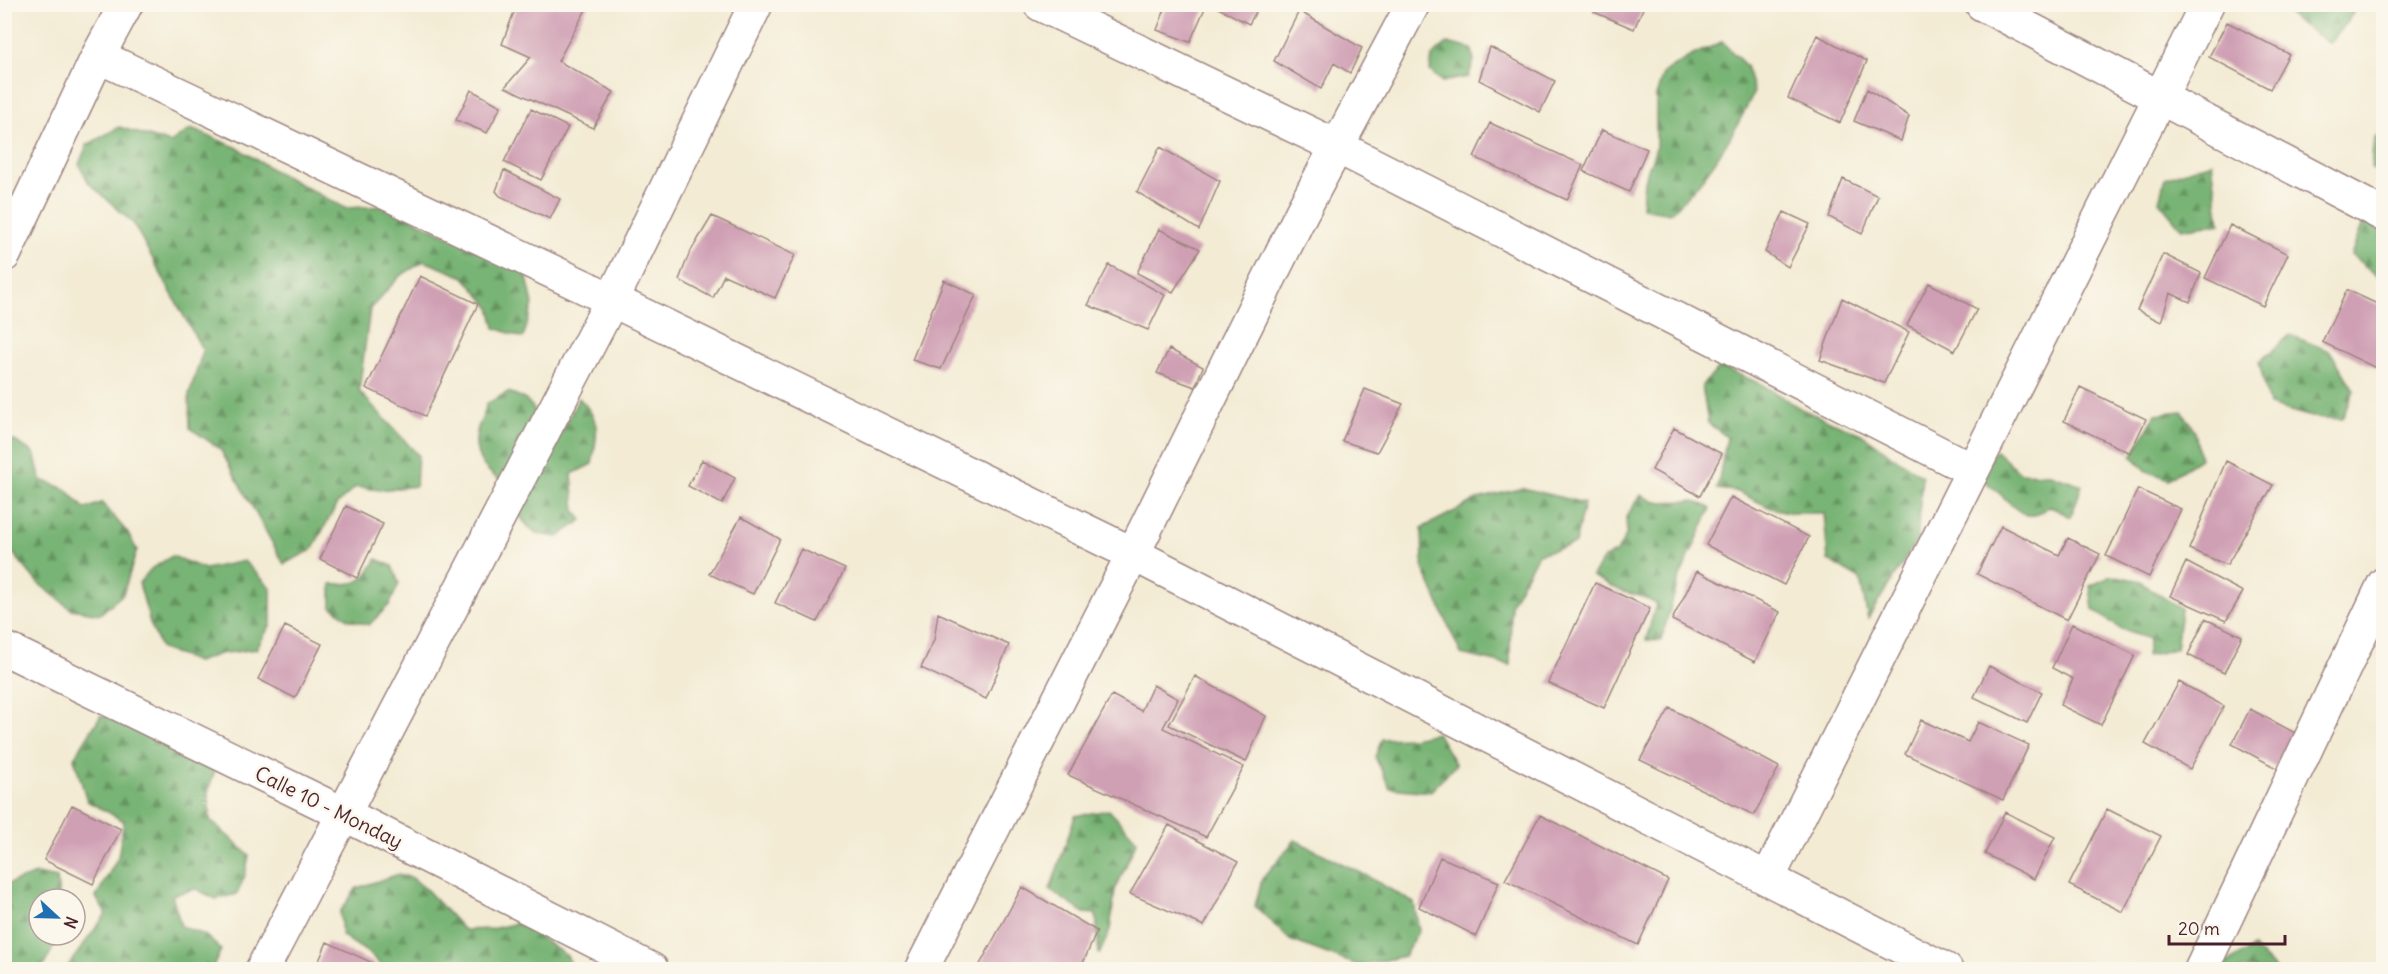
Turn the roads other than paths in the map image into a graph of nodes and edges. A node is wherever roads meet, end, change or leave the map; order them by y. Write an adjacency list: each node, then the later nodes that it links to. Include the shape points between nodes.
1 (126, 4): 7 (street)
2 (756, 4): 12 (street)
3 (1040, 4): 9 (street)
4 (1413, 4): 9 (street)
5 (1982, 4): 8 (street)
6 (2207, 4): 8 (street)
7 (98, 57): 11 (street); 12 (street)
8 (2159, 98): 10 (street); 13 (street)
9 (1338, 147): 13 (street); 14 (street)
10 (2384, 215)
11 (4, 255)
12 (612, 300): 14 (street); 17 (street)
13 (1972, 470): 18 (street)
14 (1133, 554): 18 (street); 21 (street)
15 (2384, 584): 23 (street)
16 (4, 648): 17 (street, Calle 10 - Monday)
17 (344, 814): 19 (street); 20 (street, Calle 10 - Monday)
18 (1768, 878): 22 (street)
19 (262, 969)
20 (652, 969)
21 (921, 969)
22 (1946, 969)
23 (2201, 969)

